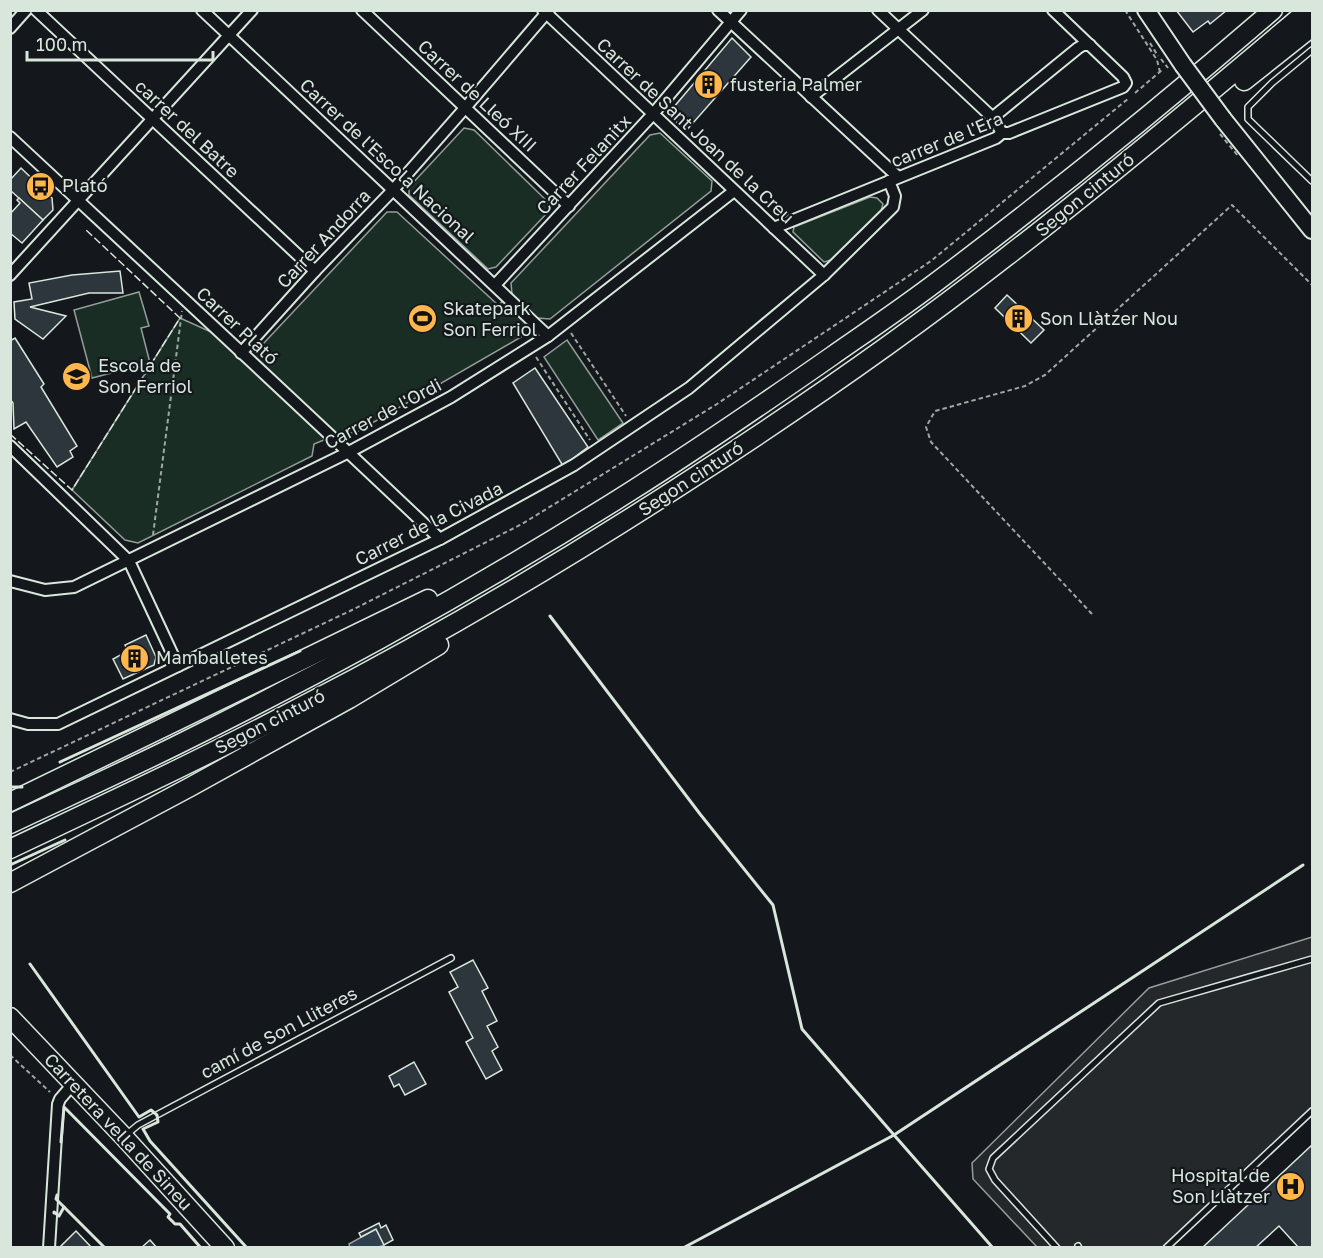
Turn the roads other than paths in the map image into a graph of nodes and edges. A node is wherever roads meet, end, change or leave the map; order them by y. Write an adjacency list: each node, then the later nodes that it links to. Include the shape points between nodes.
1 (26, 10): 18 (street)
2 (36, 10): 27 (street, carrer del Batre)
3 (202, 10): 20 (street, Carrer de l'Escola Nacional)
4 (252, 10): 20 (street)
5 (362, 10): 25 (street, Carrer de Lleó XIII)
6 (718, 10): 16 (street)
7 (741, 10): 16 (street, Carrer Felanitx)
8 (878, 10): 19 (street)
9 (923, 10): 19 (street)
10 (1053, 10): 21 (street)
11 (1146, 10): 38 (main road, bridge, via 1223,119)
12 (1258, 10): 22 (main road)
13 (1273, 10): 22 (main road, Segon cinturó)
14 (1308, 10): 39 (main road, Segon cinturó)
15 (546, 12): 25 (street, Carrer Andorra); 26 (street, Carrer de Sant Joan de la Creu)
16 (731, 22): 24 (street); 26 (street, Carrer Felanitx)
17 (1312, 27): 39 (main road, via 1055,231)
18 (10, 28)
19 (898, 30): 24 (street); 28 (street)
20 (229, 35): 27 (street); 33 (street, Carrer de l'Escola Nacional)
21 (1090, 45): 28 (street, via 1078,48); 29 (street, carrer de l'Era, via 1123,77 1124,87)
22 (1227, 50): 50 (main road, Segon cinturó, via 945,276 702,445)
23 (1312, 50): 32 (lane, via 1248,107 1248,119)
24 (812, 97): 31 (street)
25 (465, 108): 33 (street, Carrer Andorra); 36 (street, Carrer de Lleó XIII)
26 (653, 114): 34 (street, Carrer de Sant Joan de la Creu); 36 (street, Carrer Felanitx)
27 (152, 119): 35 (street); 40 (street, carrer del Batre)
28 (994, 119): 29 (street)
29 (1002, 133): 31 (street, carrer de l'Era)
30 (10, 137): 35 (street, Carrer Plató)
31 (893, 179): 37 (street, carrer de l'Era); 42 (street, Carrer de la Civada, via 893,207)
32 (1312, 181)
33 (393, 190): 40 (street, Carrer Andorra); 43 (street, Carrer de l'Escola Nacional)
34 (734, 191): 37 (street, Carrer de Sant Joan de la Creu); 44 (street, Carrer de l'Ordi)
35 (78, 200): 41 (street); 45 (street, Carrer Plató)
36 (569, 206): 43 (street, Carrer Felanitx)
37 (774, 228): 42 (street, Carrer de Sant Joan de la Creu)
38 (1312, 230)
39 (1007, 257): 49 (main road, Segon cinturó, via 788,414)
40 (315, 271): 45 (street, Carrer Andorra)
41 (10, 275)
42 (824, 275): 48 (street, Carrer de la Civada, via 689,388 574,465)
43 (495, 285): 44 (street, Carrer de l'Escola Nacional)
44 (548, 336): 47 (street, Carrer de l'Ordi, via 452,397)
45 (241, 353): 47 (street, Carrer Plató)
46 (10, 446): 51 (street)
47 (349, 452): 48 (street, Carrer Plató); 51 (street, Carrer de l'Ordi)
48 (440, 539): 53 (street, Carrer de la Civada)
49 (582, 548): 57 (main road, Segon cinturó, via 308,703); 58 (main road, via 551,578 349,699)
50 (532, 551): 55 (main road, via 483,567 426,600); 56 (main road, via 287,688 176,746)
51 (129, 561): 52 (street, Carrer de l'Ordi, via 74,587 45,590); 53 (street)
52 (10, 581)
53 (178, 666): 54 (street, Carrer de la Civada, via 58,724 28,724)
54 (10, 719)
55 (10, 802)
56 (10, 824)
57 (10, 849)
58 (10, 883)
59 (451, 958): 64 (lane, camí de Son Lliteres, via 138,1125)
60 (1312, 959): 67 (lane, via 1159,1003 993,1158 989,1168 995,1180)
61 (10, 1017): 62 (main road, Carretera vella de Sineu)
62 (74, 1084): 64 (main road, Carretera vella de Sineu); 65 (street, via 60,1099)
63 (1312, 1111): 68 (lane)
64 (124, 1137): 66 (main road, Carretera vella de Sineu)
65 (49, 1248)
66 (225, 1248)
67 (1057, 1248)
68 (1166, 1248)

